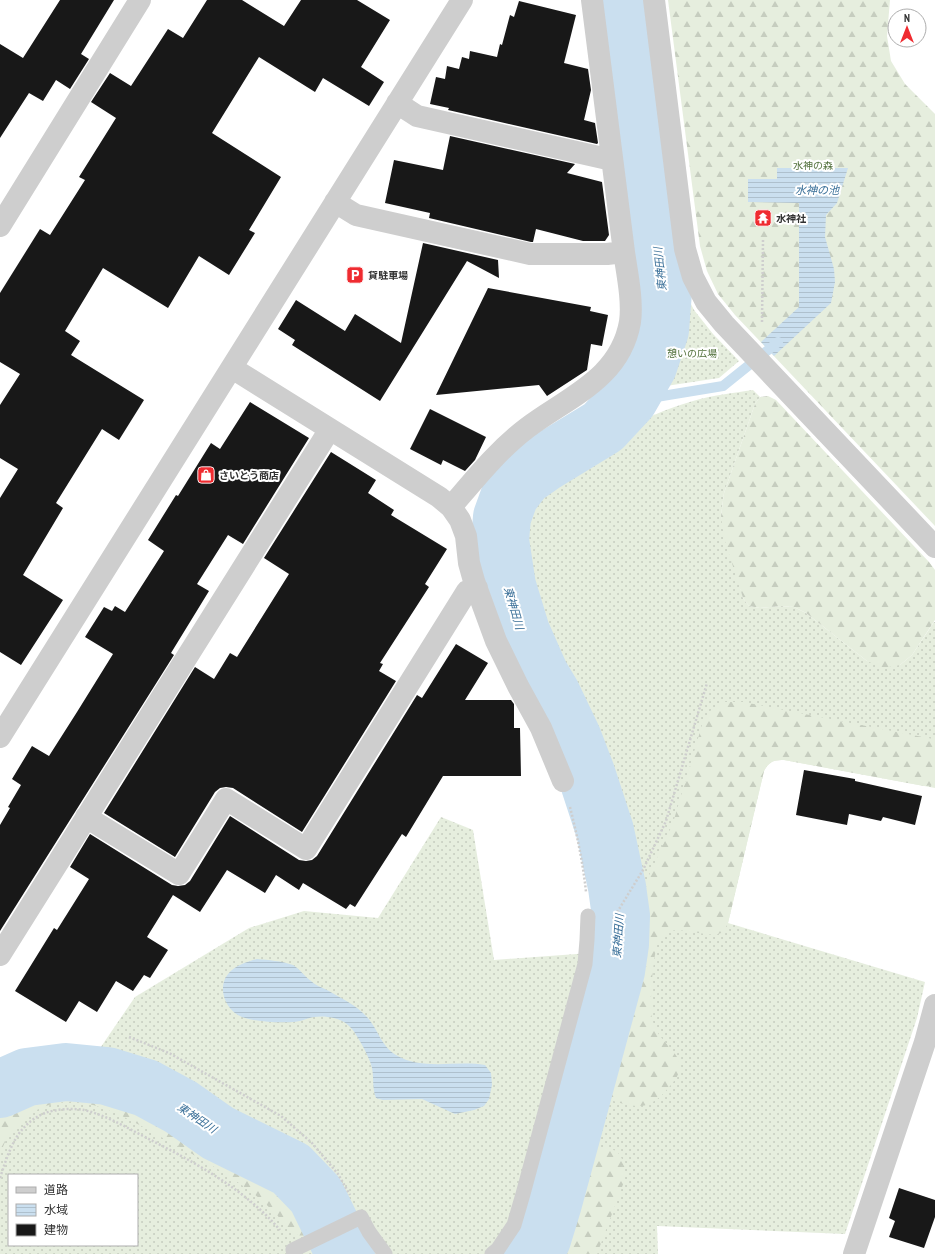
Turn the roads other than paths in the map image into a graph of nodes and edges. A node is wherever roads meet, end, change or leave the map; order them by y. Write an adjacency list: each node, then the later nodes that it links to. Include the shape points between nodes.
1 (140, 0): 8 (street)
2 (462, 0): 5 (street)
3 (592, 0): 6 (street)
4 (654, 0): 13 (street, via 685,249 693,277 706,302 724,324)
5 (397, 104): 6 (street, via 417,116); 7 (street)
6 (612, 160): 9 (street)
7 (335, 202): 9 (street, via 356,215 530,254); 10 (street)
8 (0, 226)
9 (624, 252): 12 (street, via 630,297 630,321 624,345 611,366 594,383 512,440 489,462)
10 (232, 368): 11 (street); 15 (street)
11 (330, 429): 12 (street, via 439,496); 17 (street)
12 (451, 507): 14 (street, via 460,520 466,536 469,563)
13 (935, 547)
14 (477, 588): 16 (street, via 496,641 542,728); 17 (street, via 467,591 306,849 226,799 179,874)
15 (1, 735)
16 (563, 781)
17 (86, 817): 19 (street)
18 (588, 916): 23 (lane, via 585,964 523,1194 514,1225 498,1250)
19 (0, 955)
20 (935, 1005): 24 (street)
21 (293, 1252): 22 (lane, via 358,1218)
22 (385, 1254)
23 (492, 1254)
24 (854, 1254)

